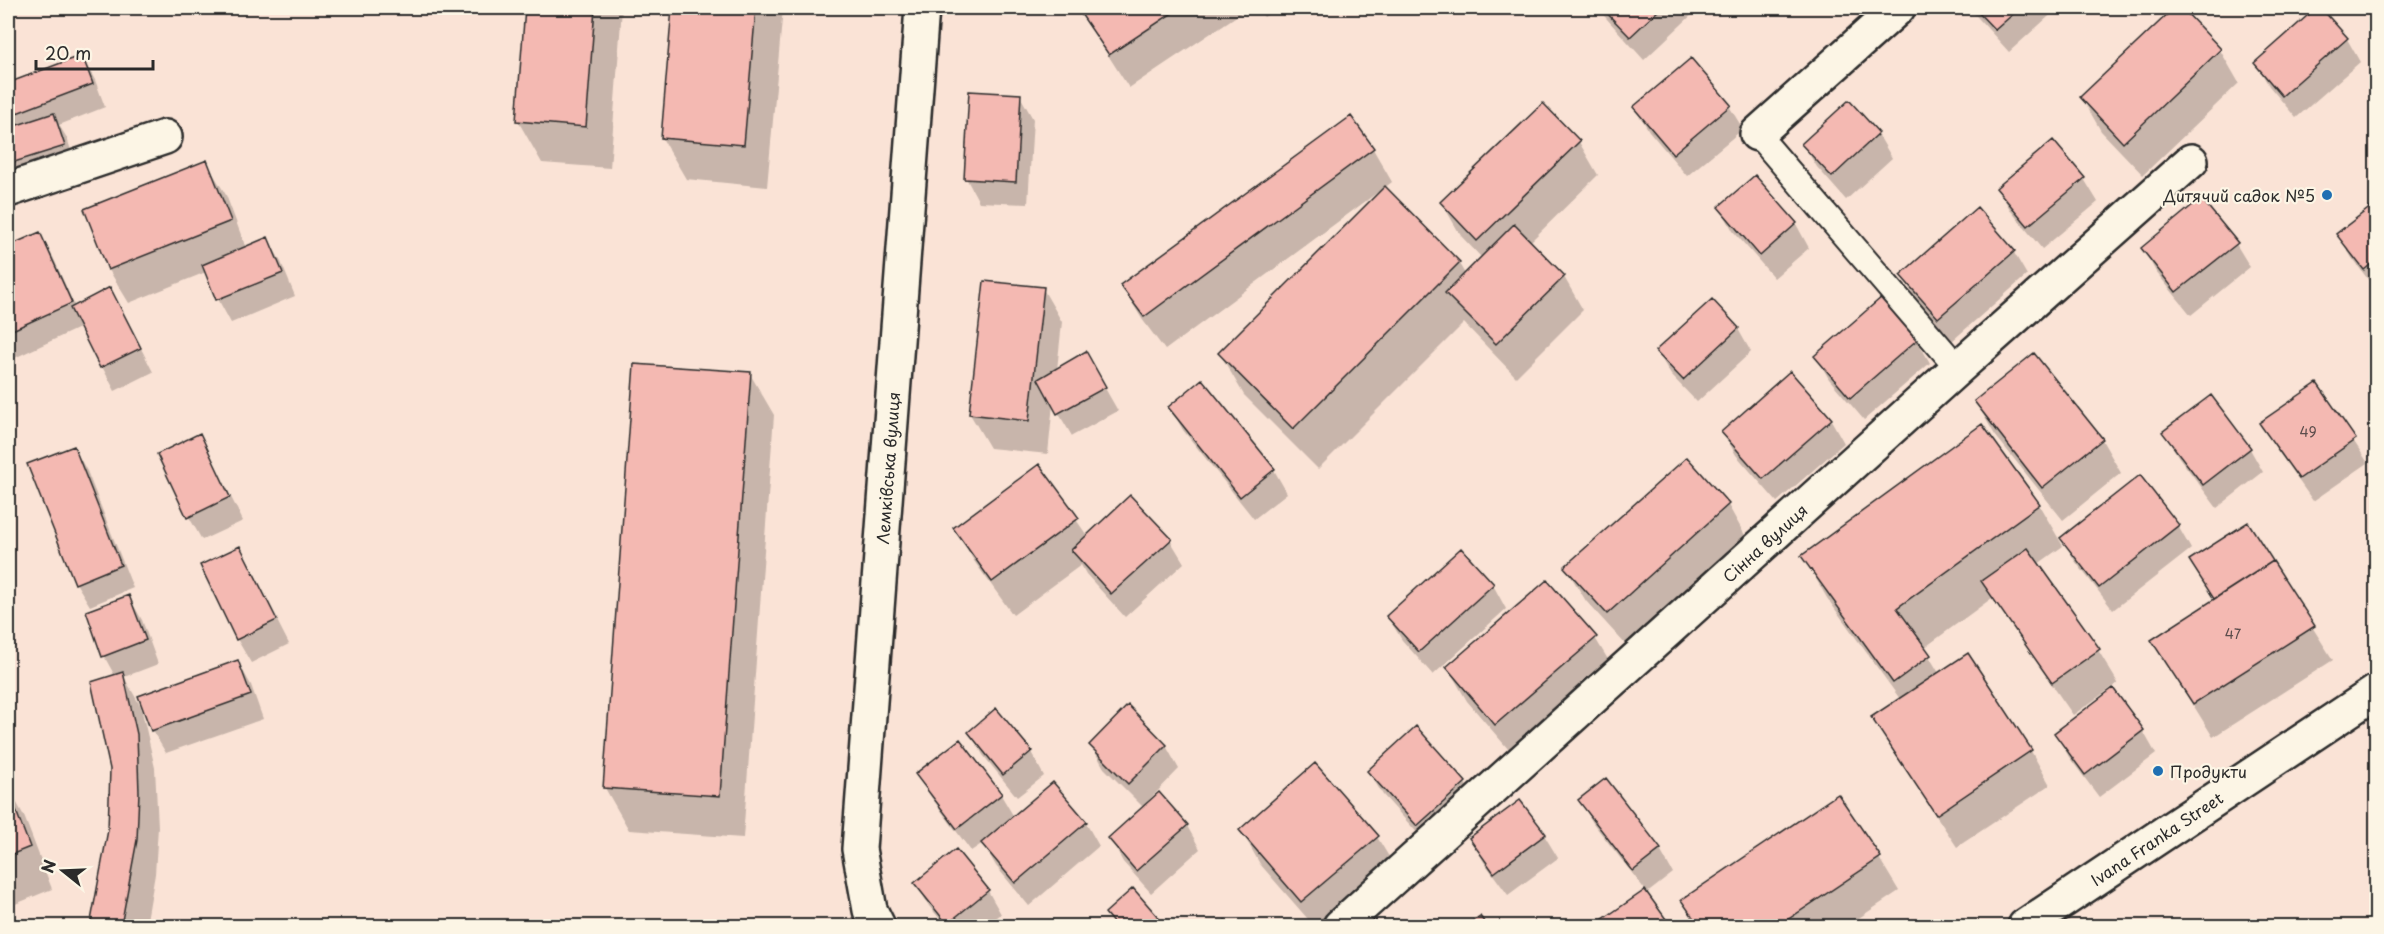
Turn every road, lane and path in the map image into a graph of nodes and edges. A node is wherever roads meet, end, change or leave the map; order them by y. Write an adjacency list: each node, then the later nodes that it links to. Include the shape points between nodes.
1 (922, 8): 9 (street, Лемківська вулиця, via 859,849 870,910)
2 (1898, 8): 3 (street)
3 (1757, 134): 7 (lane)
4 (165, 137): 6 (street)
5 (2191, 161): 7 (street, Сінна вулиця)
6 (8, 190)
7 (1958, 368): 10 (street, Сінна вулиця)
8 (2376, 692): 11 (street, Ivana Franka Street)
9 (878, 927)
10 (1340, 927)
11 (2025, 927)

